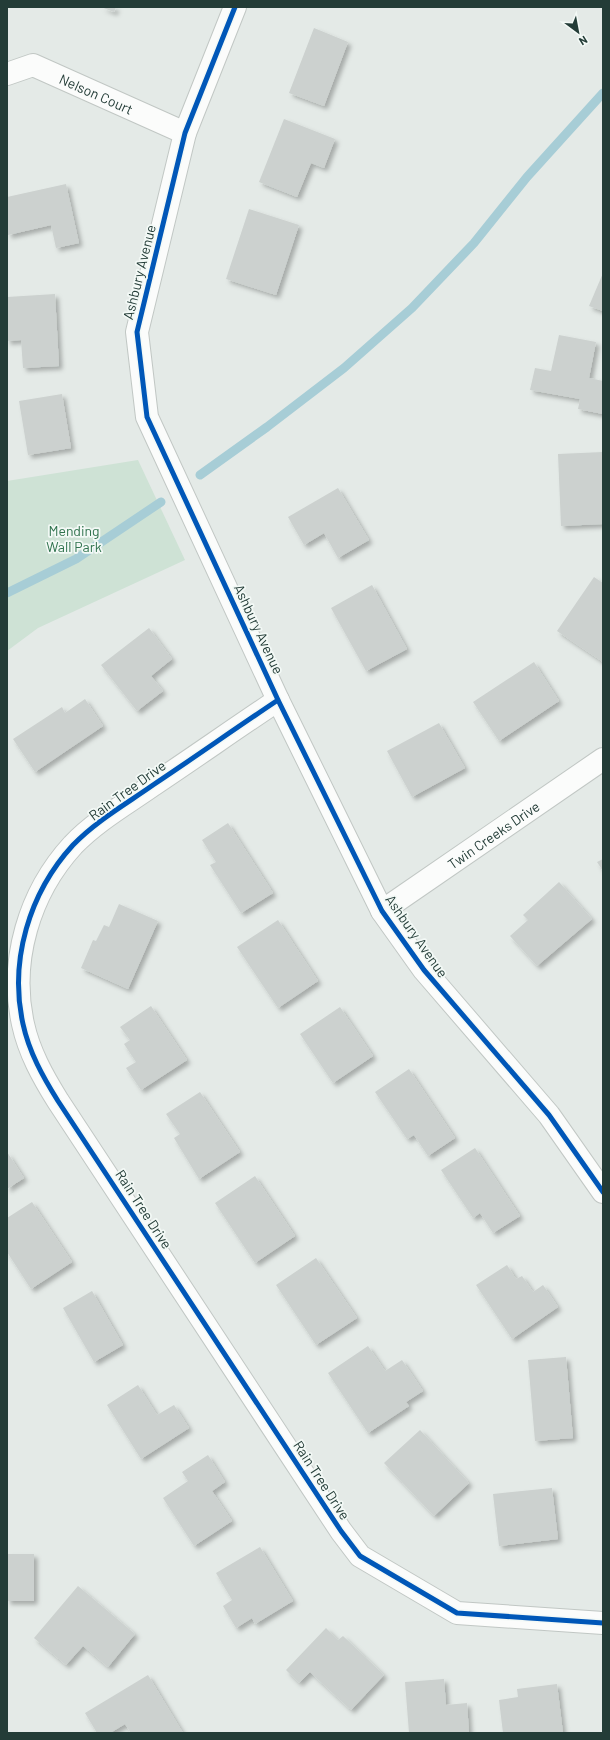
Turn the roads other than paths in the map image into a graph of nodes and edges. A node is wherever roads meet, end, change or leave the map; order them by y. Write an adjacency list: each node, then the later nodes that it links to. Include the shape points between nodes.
1 (235, 7): 3 (street, Ashbury Avenue)
2 (7, 74): 3 (street, Nelson Court, via 33,65)
3 (185, 133): 4 (street, Ashbury Avenue, via 137,332 147,417)
4 (278, 700): 6 (street, Ashbury Avenue); 8 (street, Rain Tree Drive, via 108,816 73,845 52,873 28,920 21,949 18,999 28,1041 44,1079 62,1108 360,1556 457,1613)
5 (603, 758): 6 (street, Twin Creeks Drive)
6 (382, 911): 7 (street, Ashbury Avenue, via 424,970 549,1115)
7 (603, 1192)
8 (603, 1623)

